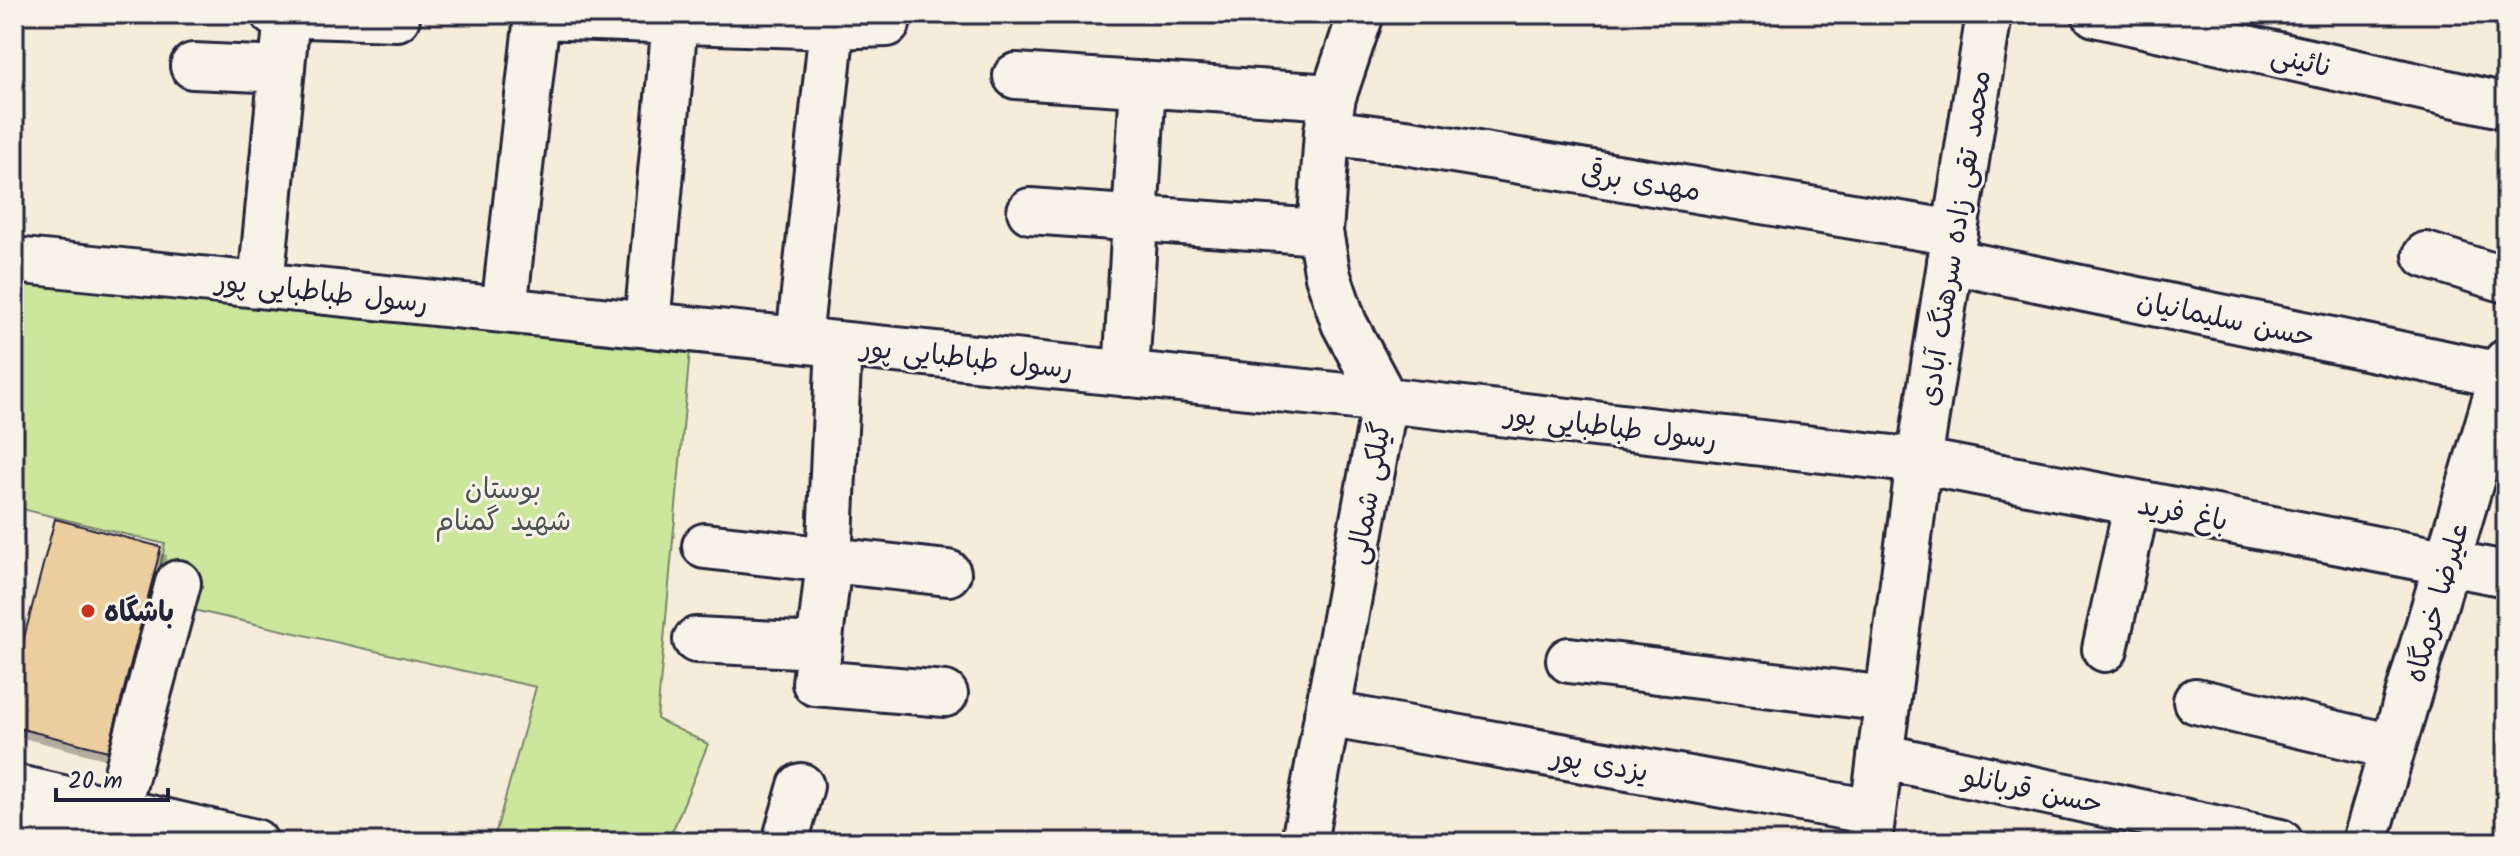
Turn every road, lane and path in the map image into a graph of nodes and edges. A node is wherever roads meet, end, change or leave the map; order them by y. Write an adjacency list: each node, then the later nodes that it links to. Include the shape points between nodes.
1 (274, 14): 5 (street)
2 (1361, 14): 15 (street, گيلکی شمالی)
3 (1989, 14): 19 (street, محمد تقی زاده سرهنگ آبادی)
4 (2095, 14): 14 (street, نائینی)
5 (287, 15): 6 (street); 11 (street)
6 (397, 18)
7 (675, 21): 9 (street); 24 (street, via 537,16); 25 (street)
8 (887, 24): 9 (street)
9 (832, 26): 26 (street)
10 (193, 66): 11 (street)
11 (282, 70): 23 (street)
12 (1016, 76): 13 (street, مهدی برقی)
13 (1143, 84): 15 (street, مهدی برقی); 17 (street)
14 (2506, 106)
15 (1330, 114): 18 (street, گيلکی شمالی); 19 (street, مهدی برقی, via 1405,142)
16 (1030, 211): 17 (street)
17 (1134, 219): 18 (street); 28 (street)
18 (1320, 232): 29 (street, گيلکی شمالی, via 1344,323)
19 (1953, 247): 27 (street, حسن سلیمانیان); 30 (street, محمد تقی زاده سرهنگ آبادی)
20 (2426, 255): 22 (street)
21 (14, 260): 23 (street, رسول طباطبایی پور)
22 (2506, 280)
23 (261, 285): 24 (street, رسول طباطبایی پور)
24 (504, 310): 25 (street, رسول طباطبایی پور)
25 (647, 324): 26 (street, رسول طباطبایی پور)
26 (819, 342): 28 (street, رسول طباطبایی پور); 33 (street)
27 (2505, 371): 34 (street, علیرضا خرمگاه)
28 (1126, 374): 29 (street, رسول طباطبایی پور)
29 (1385, 400): 30 (street, رسول طباطبایی پور); 45 (street, گيلکی شمالی)
30 (1919, 461): 31 (street, باغ فرید); 43 (street, محمد تقی زاده سرهنگ آبادی)
31 (2137, 503): 34 (street, باغ فرید); 39 (street)
32 (705, 546): 33 (street)
33 (829, 561): 35 (street); 41 (street)
34 (2448, 562): 36 (street, باغ فرید); 46 (street, علیرضا خرمگاه)
35 (948, 573)
36 (2506, 574)
37 (178, 583): 51 (street)
38 (696, 640): 41 (street)
39 (2105, 649)
40 (1569, 660): 43 (street)
41 (817, 665): 42 (street)
42 (945, 694)
43 (1887, 699): 47 (street, محمد تقی زاده سرهنگ آبادی)
44 (2196, 701): 46 (street)
45 (1327, 714): 52 (street, یزدی پور); 55 (street, گيلکی شمالی)
46 (2393, 747): 57 (street, علیرضا خرمگاه)
47 (1880, 756): 52 (street, محمد تقی زاده سرهنگ آبادی); 56 (street, حسن قربانلو)
48 (801, 786): 54 (street)
49 (14, 787): 51 (street)
50 (14, 817): 51 (street)
51 (116, 826): 53 (street)
52 (1871, 827)
53 (255, 842)
54 (785, 842)
55 (1304, 842)
56 (2280, 842)
57 (2365, 842)

